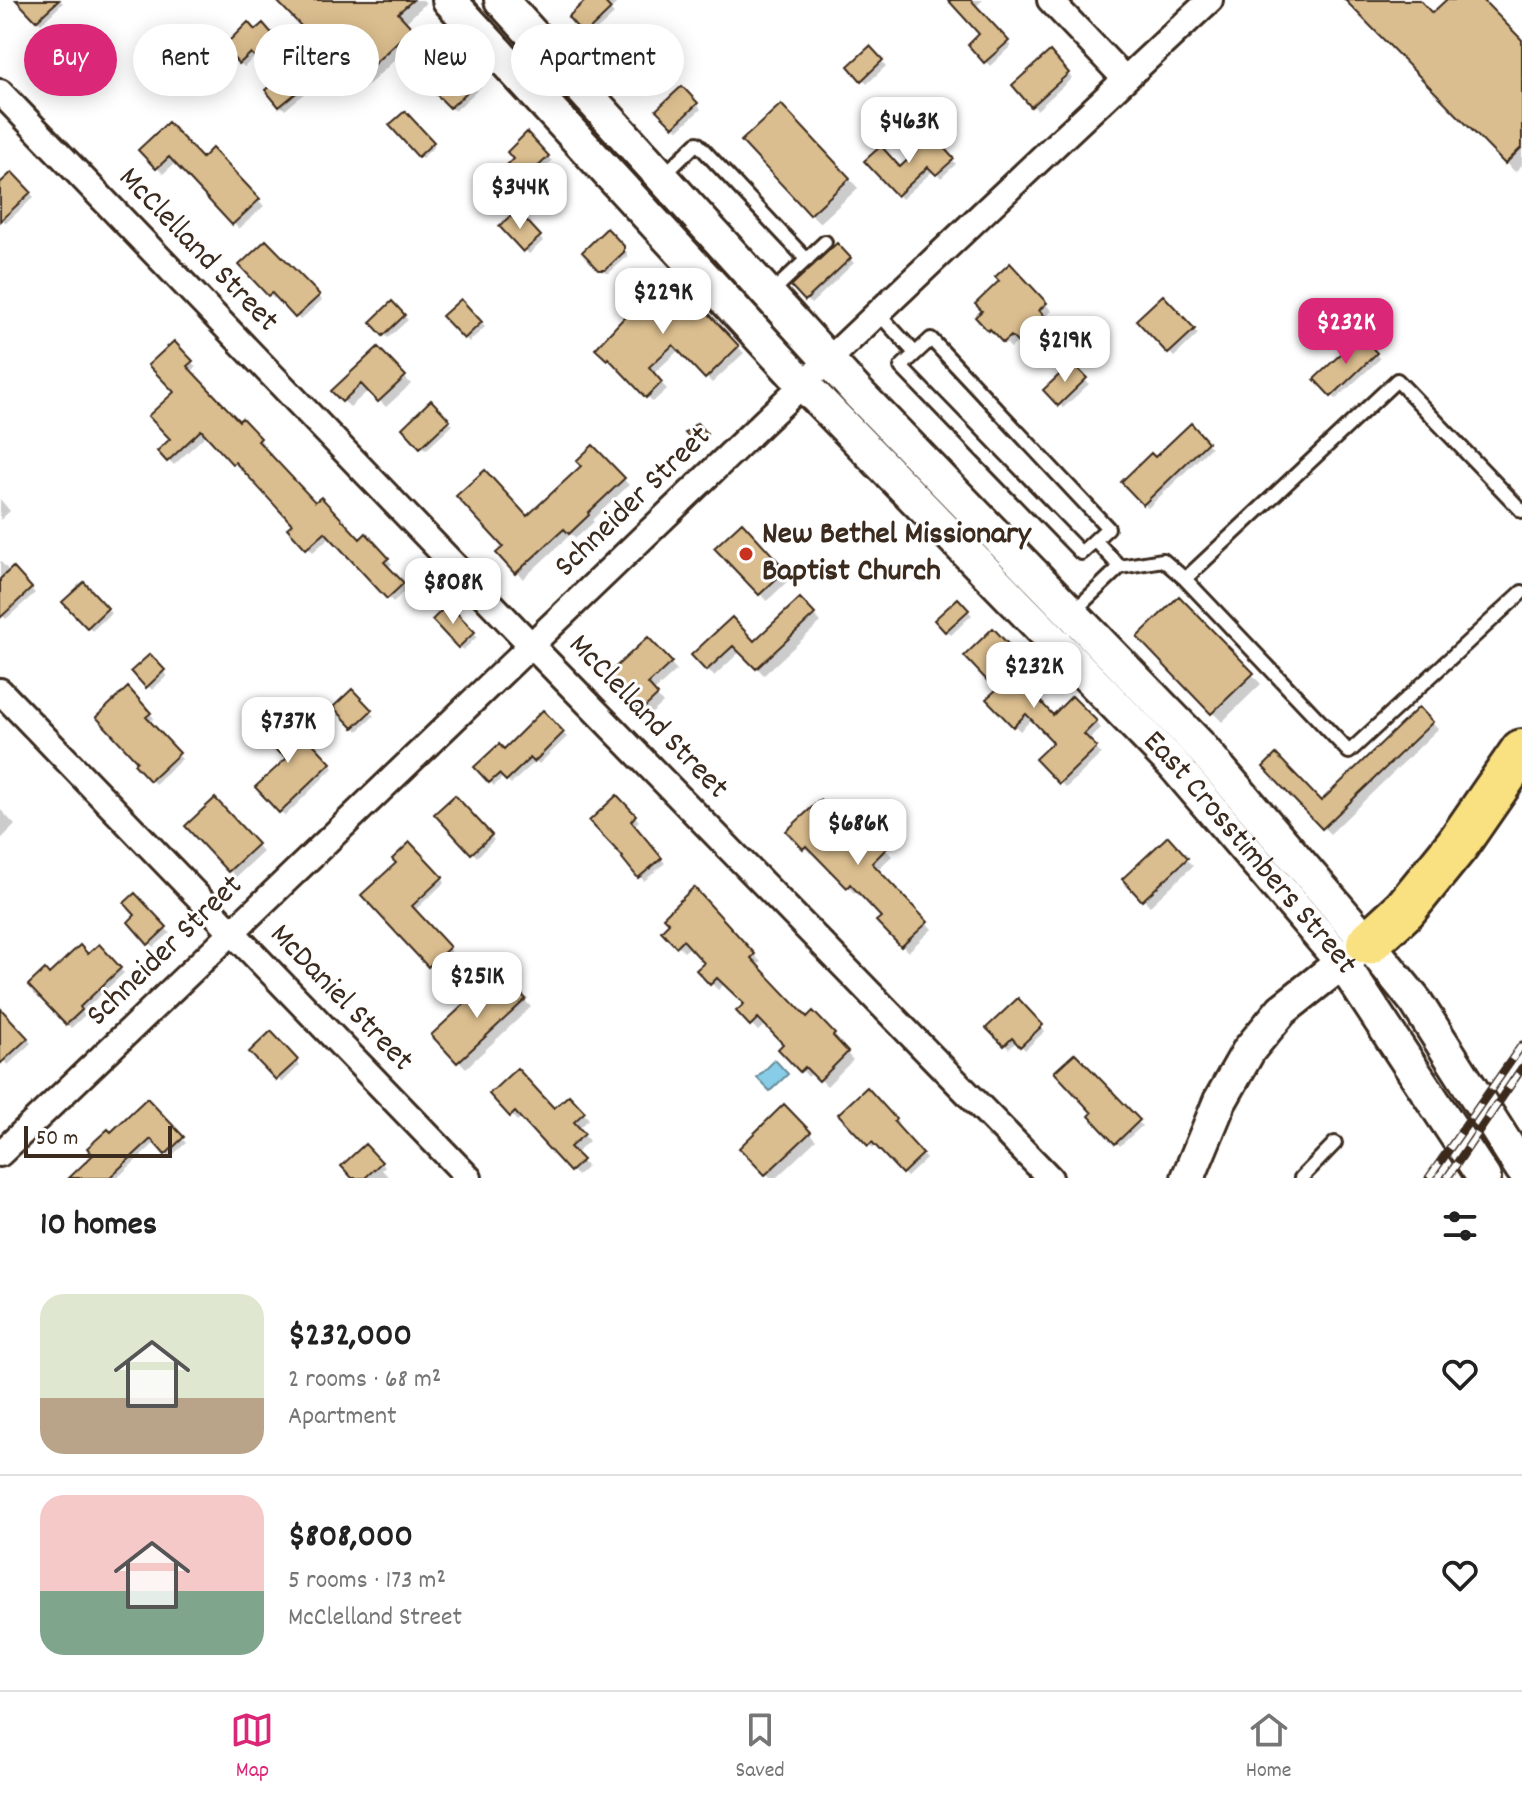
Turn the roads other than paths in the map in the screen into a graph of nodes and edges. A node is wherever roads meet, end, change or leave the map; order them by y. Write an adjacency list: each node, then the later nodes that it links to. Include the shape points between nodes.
1 (449, 0): 8 (main road, East Crosstimbers Street)
2 (501, 0): 7 (main road, East Crosstimbers Street)
3 (1050, 0): 5 (street)
4 (1210, 0): 5 (street, Schneider Street)
5 (1125, 79): 12 (street, Schneider Street)
6 (0, 92): 22 (street, McClelland Street)
7 (664, 179): 8 (main road); 10 (lane, via 697,143); 11 (main road, East Crosstimbers Street)
8 (638, 205): 15 (main road, East Crosstimbers Street)
9 (825, 242): 10 (lane)
10 (807, 260): 11 (lane)
11 (769, 295): 14 (main road, East Crosstimbers Street)
12 (877, 312): 13 (lane); 14 (street, Schneider Street)
13 (915, 353): 17 (lane, via 901,367 1081,553); 17 (lane, via 931,339 1108,528)
14 (828, 360): 15 (street, Schneider Street); 21 (main road, East Crosstimbers Street)
15 (803, 384): 21 (main road, East Crosstimbers Street); 22 (street, Schneider Street)
16 (1522, 511): 19 (lane, via 1397,380)
17 (1095, 540): 18 (lane)
18 (1120, 567): 19 (lane, via 1163,560); 21 (lane)
19 (1185, 579): 20 (lane, via 1349,752)
20 (1522, 592)
21 (1061, 625): 24 (main road, East Crosstimbers Street); 26 (main road, East Crosstimbers Street)
22 (532, 646): 27 (street, Schneider Street); 33 (street, McClelland Street)
23 (0, 691): 27 (street, McDaniel Street)
24 (1199, 745): 26 (main road); 28 (main road, East Crosstimbers Street)
25 (1522, 751): 28 (highway, via 1405,909)
26 (1173, 764): 28 (main road, East Crosstimbers Street)
27 (232, 933): 30 (street, Schneider Street); 32 (street, McDaniel Street)
28 (1355, 952): 31 (main road, East Crosstimbers Street, via 1416,1002); 34 (main road, via 1282,1010 1249,1050 1220,1101); 36 (main road, East Crosstimbers Street)
29 (1335, 1143): 35 (lane)
30 (0, 1154)
31 (1522, 1169)
32 (469, 1178)
33 (1050, 1178)
34 (1188, 1178)
35 (1301, 1178)
36 (1484, 1178)

